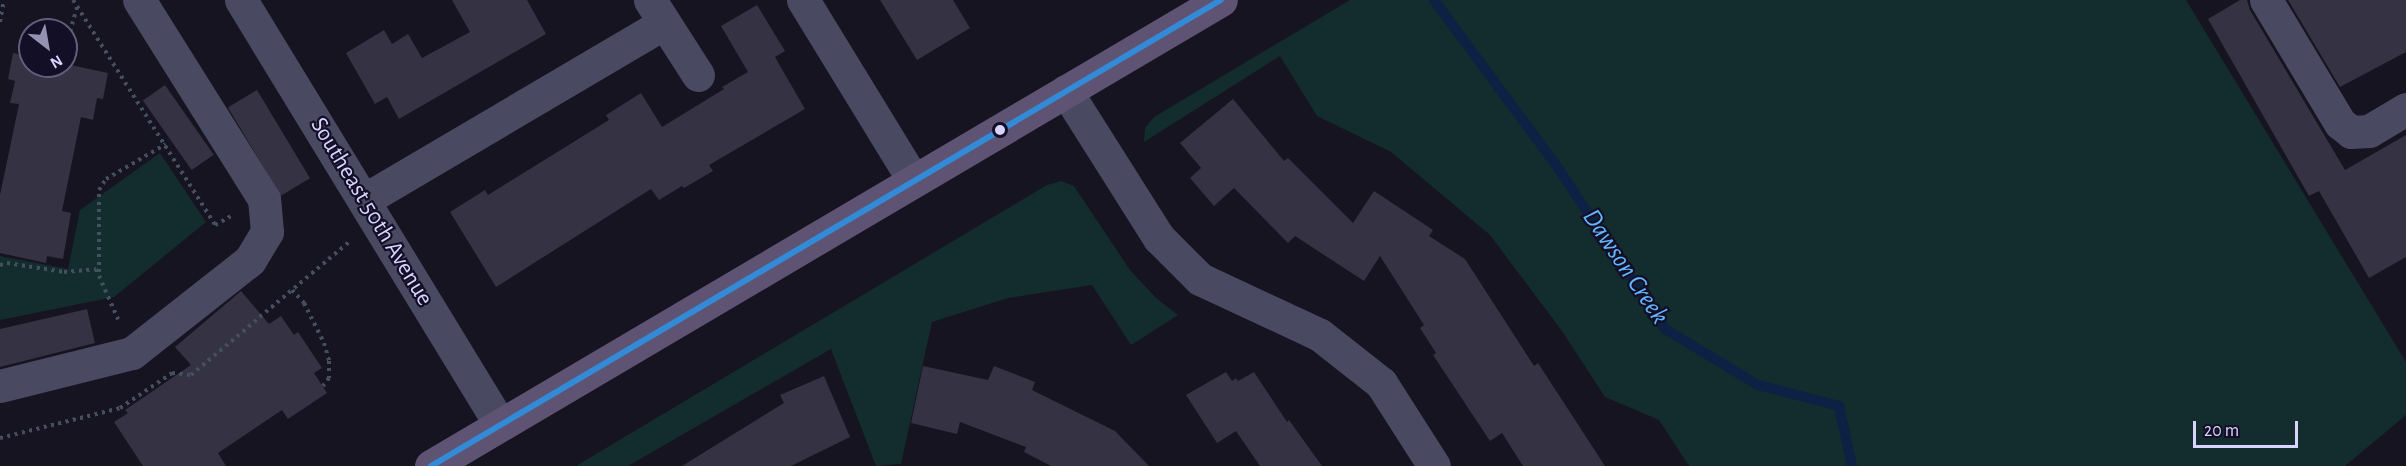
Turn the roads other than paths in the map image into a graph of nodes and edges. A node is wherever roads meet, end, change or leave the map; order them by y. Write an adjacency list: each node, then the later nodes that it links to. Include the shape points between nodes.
1 (139, 0): 12 (street, via 264,199 267,232 250,260 132,353)
2 (242, 0): 11 (street, Southeast 50th Avenue)
3 (803, 0): 10 (street)
4 (1221, 0): 8 (main road)
5 (2266, 0): 9 (street, via 2340,123 2351,132 2369,130)
6 (657, 11): 7 (street); 11 (street)
7 (698, 75)
8 (1066, 91): 10 (main road); 15 (street, via 1160,238 1200,279 1320,335 1380,383)
9 (2406, 110)
10 (914, 181): 13 (main road)
11 (364, 200): 13 (street, Southeast 50th Avenue)
12 (0, 386)
13 (500, 424): 14 (main road)
14 (431, 466)
15 (1434, 466)

